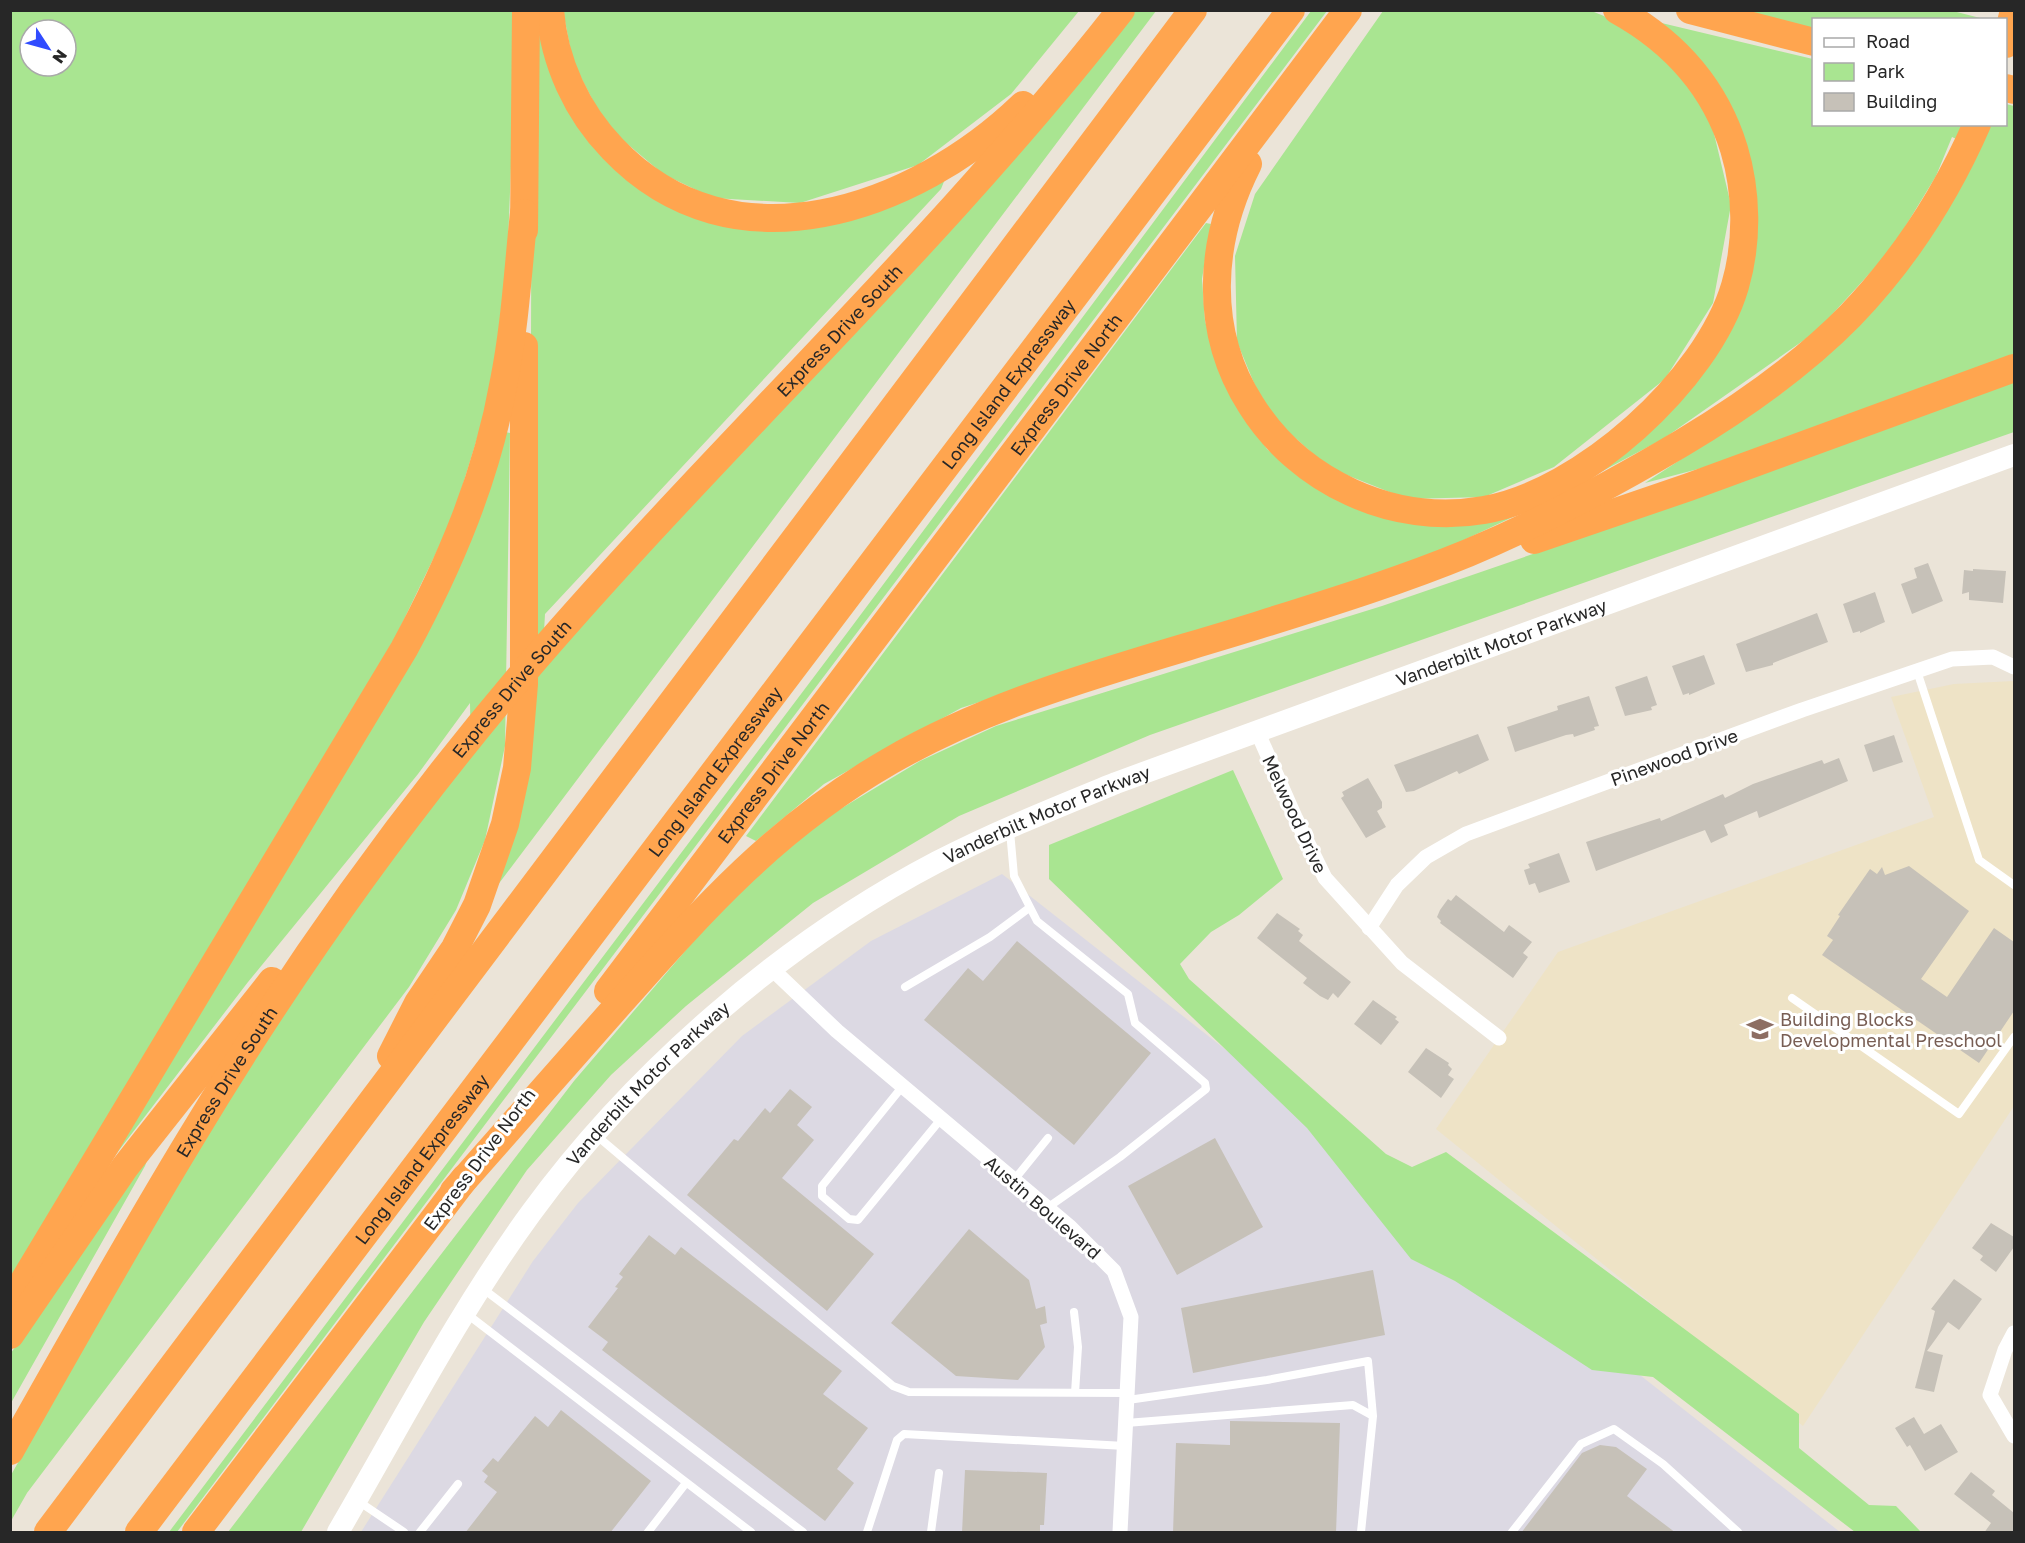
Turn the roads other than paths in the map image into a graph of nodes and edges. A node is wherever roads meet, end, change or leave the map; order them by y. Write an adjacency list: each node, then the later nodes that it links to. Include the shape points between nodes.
1 (526, 10): 15 (highway)
2 (550, 10): 10 (highway, via 555,43 575,96 592,124 620,156 658,186 680,197 729,214 756,218 812,216 842,210 925,177 1001,125)
3 (1193, 10): 34 (highway)
4 (1291, 10): 58 (highway, Long Island Expressway)
5 (1348, 10): 13 (highway, Express Drive North)
6 (1617, 10): 13 (highway, via 1670,47 1699,79 1722,117 1736,158 1744,204 1735,285 1720,322 1695,360 1664,398 1627,433 1559,481 1484,510 1411,510 1352,494 1286,449 1244,394 1220,328 1216,304 1218,257 1228,207)
7 (1690, 10): 12 (highway)
8 (2007, 10): 9 (highway)
9 (2014, 11): 11 (highway)
10 (1117, 15): 23 (highway, Express Drive South, via 989,167 570,619 458,754)
11 (2007, 40)
12 (1812, 41)
13 (1284, 96): 38 (highway, Express Drive North)
14 (1973, 133): 18 (highway, via 1930,215 1891,268 1849,316 1779,378 1698,433 1614,482 1500,538)
15 (524, 213): 34 (highway, via 524,684 515,778 497,852 466,930 418,1003); 41 (highway, via 509,353 498,413 472,502 440,580 404,649)
16 (2014, 368): 18 (highway, via 1618,512)
17 (2014, 455): 21 (main road, Vanderbilt Motor Parkway)
18 (1408, 576): 38 (highway, via 1014,702 922,744 844,790 769,846 714,897)
19 (2014, 667): 20 (street, Pinewood Drive, via 1993,657 1952,659)
20 (1917, 671): 24 (lane, via 1979,860); 26 (street, Pinewood Drive, via 1466,834 1426,857 1398,885)
21 (1257, 731): 22 (main road, Vanderbilt Motor Parkway); 26 (street, Melwood Drive, via 1325,878)
22 (1010, 827): 25 (lane, via 1014,876); 27 (main road, Vanderbilt Motor Parkway, via 934,863)
23 (371, 869): 45 (highway, via 294,952 153,1131); 52 (highway, Express Drive South, via 259,1029 190,1139)
24 (2014, 885)
25 (1029, 908): 28 (lane, via 990,937); 39 (lane, via 1037,921 1128,994 1135,1023 1205,1083 1206,1089)
26 (1369, 928): 31 (street, Melwood Drive, via 1402,963)
27 (772, 969): 32 (street, Austin Boulevard); 35 (main road, Vanderbilt Motor Parkway, via 683,1045)
28 (905, 987)
29 (1792, 998): 30 (lane, via 1959,1114)
30 (2014, 1037)
31 (1499, 1038)
32 (902, 1087): 33 (street, Austin Boulevard); 33 (lane, via 822,1186 822,1196 849,1219 858,1220)
33 (941, 1119): 37 (street, Austin Boulevard)
34 (354, 1127): 57 (highway)
35 (596, 1135): 40 (main road, Vanderbilt Motor Parkway, via 533,1211); 46 (lane, via 893,1386 909,1392)
36 (1048, 1138): 37 (lane)
37 (1014, 1180): 39 (street, Austin Boulevard)
38 (454, 1191): 59 (highway, Express Drive North)
39 (1047, 1208): 47 (street, Austin Boulevard, via 1114,1271 1131,1317)
40 (482, 1287): 43 (main road, Vanderbilt Motor Parkway); 65 (lane)
41 (10, 1304)
42 (1074, 1312): 46 (lane, via 1078,1347)
43 (466, 1313): 54 (lane); 56 (main road, Vanderbilt Motor Parkway)
44 (2014, 1333): 50 (street, via 1990,1395)
45 (10, 1335)
46 (1075, 1393): 47 (lane)
47 (1128, 1397): 48 (lane, via 1267,1380 1368,1361); 49 (street, Austin Boulevard)
48 (1373, 1416): 49 (lane, via 1353,1405); 69 (lane)
49 (1126, 1423): 51 (street, Austin Boulevard)
50 (2014, 1436)
51 (1125, 1446): 66 (lane, via 904,1434 897,1440); 68 (street, Austin Boulevard)
52 (10, 1451)
53 (939, 1473): 67 (lane)
54 (686, 1483): 63 (lane); 64 (lane)
55 (458, 1484): 62 (lane)
56 (357, 1500): 60 (main road, Vanderbilt Motor Parkway); 61 (lane)
57 (48, 1533)
58 (139, 1533)
59 (196, 1533)
60 (338, 1533)
61 (404, 1533)
62 (420, 1533)
63 (648, 1533)
64 (751, 1533)
65 (803, 1533)
66 (867, 1533)
67 (931, 1533)
68 (1120, 1533)
69 (1361, 1533)
70 (1512, 1533): 71 (lane, via 1581,1444 1614,1429 1663,1464)
71 (1738, 1533)

